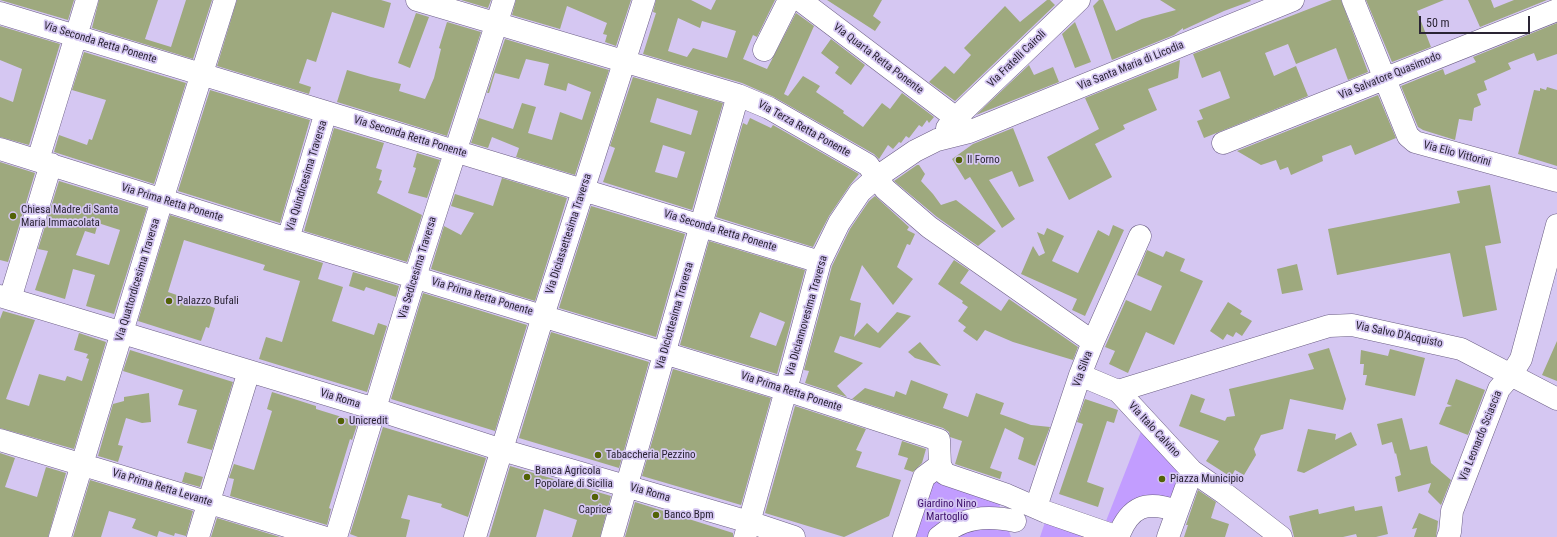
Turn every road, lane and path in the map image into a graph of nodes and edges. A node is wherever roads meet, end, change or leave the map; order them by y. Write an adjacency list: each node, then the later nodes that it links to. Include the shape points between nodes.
1 (87, 0): 14 (street)
2 (225, 0): 17 (street, Via Quattordicesima Traversa)
3 (417, 0): 13 (street, Via Terza Retta Ponente)
4 (504, 0): 13 (street, Via Sedicesima Traversa)
5 (644, 0): 16 (street, Via Diciassettesima Traversa)
6 (789, 0): 15 (street)
7 (800, 0): 21 (street, Via Quarta Retta Ponente)
8 (1079, 0): 21 (street, Via Fratelli Cairoli)
9 (1293, 0): 21 (street, Via Santa Maria di Licodia)
10 (1353, 0): 18 (street, Via Elio Vittorini)
11 (1557, 10): 18 (street, Via Salvatore Quasimodo)
12 (0, 13): 14 (street, Via Seconda Retta Ponente)
13 (496, 23): 16 (street, Via Terza Retta Ponente); 25 (street, Via Sedicesima Traversa)
14 (76, 36): 17 (street, Via Seconda Retta Ponente); 26 (street)
15 (764, 50)
16 (624, 62): 19 (street, Via Terza Retta Ponente); 29 (street, Via Diciassettesima Traversa)
17 (202, 75): 20 (street, Via Seconda Retta Ponente); 30 (street, Via Quattordicesima Traversa)
18 (1385, 78): 23 (street, Via Salvatore Quasimodo); 28 (street, Via Elio Vittorini, via 1408,136 1415,142)
19 (738, 95): 27 (street, Via Terza Retta Ponente, via 796,122 868,165); 31 (street, Via Diciottesima Traversa)
20 (326, 112): 25 (street, Via Seconda Retta Ponente); 34 (street, Via Quindicesima Traversa)
21 (962, 125): 22 (street, Via Santa Maria di Licodia)
22 (937, 140): 27 (street, Via Diciannovesima Traversa, via 915,151)
23 (1223, 143)
24 (0, 149): 26 (street, Via Prima Retta Ponente)
25 (455, 151): 29 (street, Via Seconda Retta Ponente); 36 (street, Via Sedicesima Traversa)
26 (44, 162): 30 (street, Via Prima Retta Ponente); 37 (street)
27 (877, 177): 35 (street, Via Diciannovesima Traversa, via 860,192 839,223); 40 (street, Via Terza Retta Ponente, via 885,189 929,227)
28 (1557, 181)
29 (583, 189): 31 (street, Via Seconda Retta Ponente); 38 (street, Via Diciassettesima Traversa)
30 (162, 200): 34 (street, Via Prima Retta Ponente); 39 (street, Via Quattordicesima Traversa)
31 (701, 225): 35 (street, Via Seconda Retta Ponente); 41 (street, Via Diciottesima Traversa)
32 (1557, 225): 44 (street, Via Leonardo Sciascia, via 1521,359)
33 (1140, 236): 40 (street, Via Silva)
34 (288, 239): 36 (street, Via Prima Retta Ponente)
35 (820, 262): 45 (street, Via Diciannovesima Traversa)
36 (415, 277): 38 (street, Via Prima Retta Ponente); 48 (street, Via Sedicesima Traversa)
37 (5, 297): 39 (street, Via Roma)
38 (543, 316): 41 (street, Via Prima Retta Ponente); 50 (street, Via Diciassettesima Traversa)
39 (123, 333): 42 (street, Via Roma); 51 (street, Via Quattordicesima Traversa)
40 (1093, 342): 43 (street, Via Silva)
41 (664, 353): 45 (street, Via Prima Retta Ponente); 54 (street, Via Diciottesima Traversa)
42 (249, 371): 48 (street, Via Roma); 56 (street)
43 (1080, 375): 46 (street, Via Italo Calvino); 57 (street, Via Silva)
44 (1511, 375): 46 (street, Via Salvo D'Acquisto, via 1461,349 1352,325 1328,326); 47 (street, Via Salvo D'Acquisto); 73 (street, Via Leonardo Sciascia, via 1498,389 1452,511)
45 (786, 390): 52 (street, Via Prima Retta Ponente, via 939,440); 60 (street, Via Diciannovesima Traversa)
46 (1118, 392): 53 (street, Via Italo Calvino)
47 (1557, 399)
48 (375, 409): 50 (street, Via Roma); 64 (street, Via Sedicesima Traversa)
49 (0, 440): 51 (street, Via Prima Retta Levante)
50 (502, 450): 54 (street, Via Roma); 65 (street, Via Diciassettesima Traversa)
51 (83, 464): 56 (street, Via Prima Retta Levante); 61 (street, Via Quattordicesima Traversa)
52 (940, 465): 55 (street, via 945,474); 68 (street, via 924,477)
53 (1192, 471): 58 (street); 72 (street, Via Italo Calvino)
54 (626, 486): 60 (street, Via Roma); 66 (street, Via Diciottesima Traversa)
55 (1007, 495): 57 (street); 59 (street)
56 (209, 502): 62 (street); 63 (street, Via Prima Retta Levante)
57 (1036, 507): 70 (street)
58 (1177, 511): 70 (street, via 1164,506 1141,507 1123,524); 71 (street)
59 (1017, 529): 69 (street, via 998,518 980,518 963,523)
60 (747, 530): 67 (street, Via Roma)
61 (60, 537)
62 (198, 537)
63 (323, 537)
64 (336, 537)
65 (475, 537)
66 (612, 537)
67 (794, 537)
68 (904, 537)
69 (939, 537)
70 (1118, 537)
71 (1168, 537)
72 (1281, 537)
73 (1448, 537)

